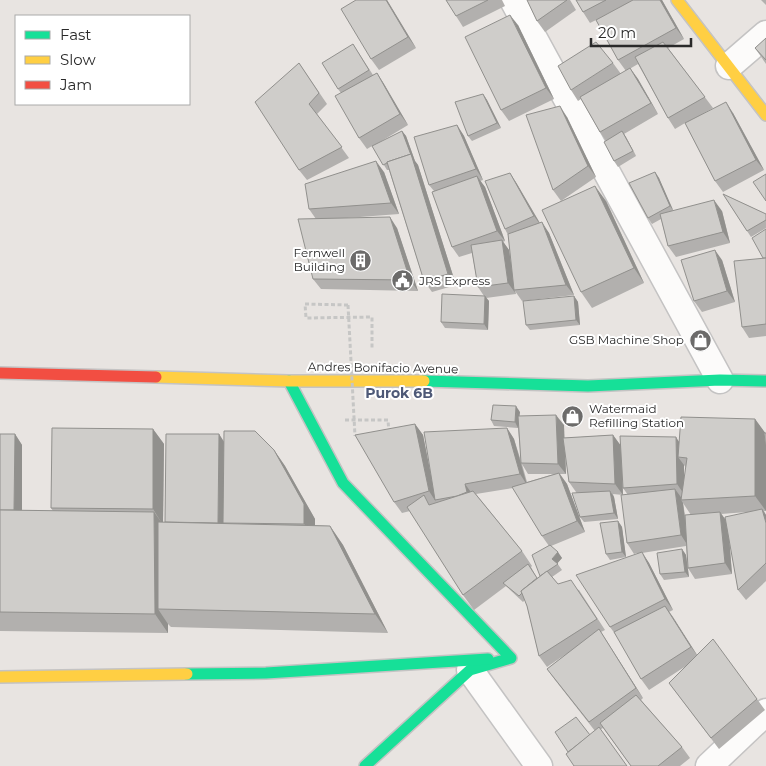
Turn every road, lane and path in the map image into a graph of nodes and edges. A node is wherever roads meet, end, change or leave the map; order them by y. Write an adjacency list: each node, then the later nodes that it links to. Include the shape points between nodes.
1 (513, 0): 7 (street)
2 (677, 0): 4 (main road)
3 (766, 34): 4 (street)
4 (728, 66): 5 (main road)
5 (766, 115)
6 (0, 373): 8 (main road, Andres Bonifacio Avenue)
7 (720, 380): 9 (main road, Andres Bonifacio Avenue, via 588,386); 10 (main road, Andres Bonifacio Avenue)
8 (288, 381): 9 (main road, Andres Bonifacio Avenue); 11 (main road)
9 (373, 381): 13 (path, bridge, via 372,317 306,318 305,304 348,305 354,436)
10 (766, 381)
11 (310, 421): 12 (path, via 388,420 389,434); 14 (main road, via 343,483)
12 (381, 435)
13 (363, 436)
14 (511, 658): 15 (main road); 16 (main road, via 266,673)
15 (470, 670): 18 (main road); 19 (street)
16 (0, 677)
17 (766, 712): 20 (street)
18 (366, 766)
19 (539, 766)
20 (709, 766)

